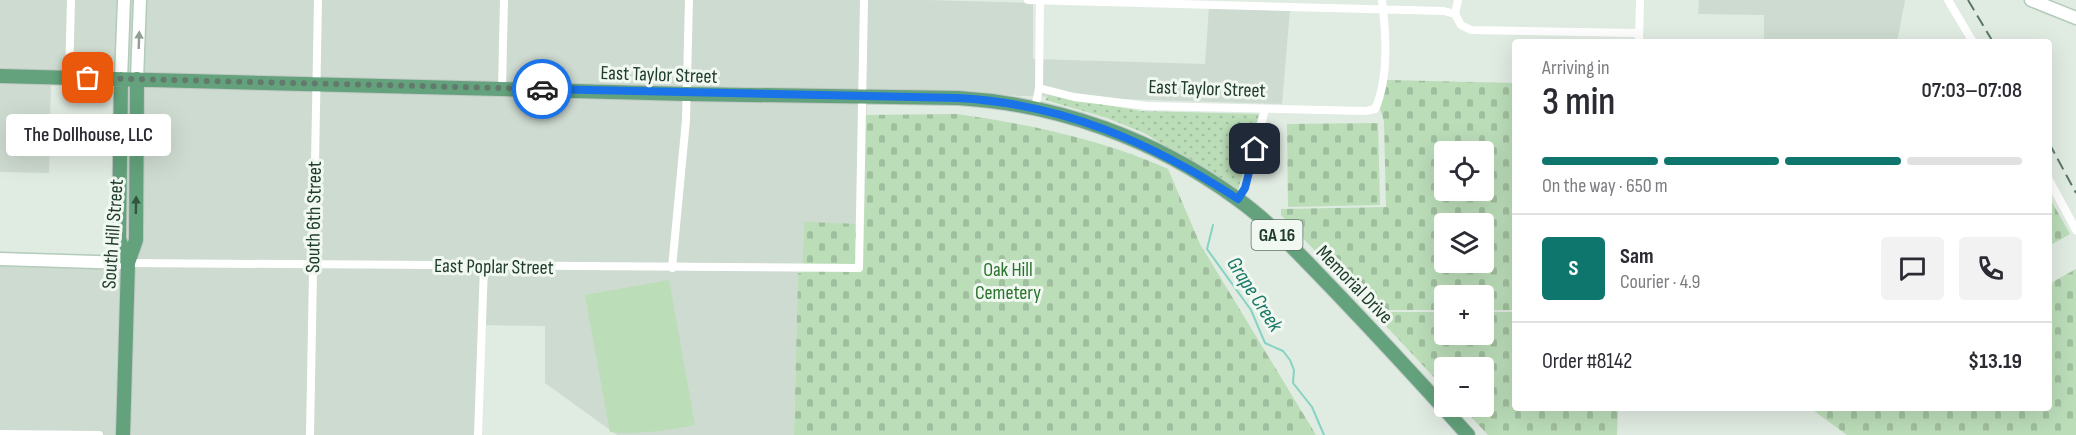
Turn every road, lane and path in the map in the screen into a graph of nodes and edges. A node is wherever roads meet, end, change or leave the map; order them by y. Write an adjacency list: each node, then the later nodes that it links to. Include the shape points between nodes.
1 (71, 0): 21 (street)
2 (124, 0): 22 (street)
3 (140, 0): 23 (street, South Hill Street, one-way to 3)
4 (318, 0): 24 (street, South 6th Street)
5 (504, 0): 26 (street)
6 (689, 0): 27 (street)
7 (864, 0): 28 (street)
8 (1029, 0): 9 (street)
9 (1040, 0): 14 (street); 25 (street)
10 (1458, 0): 16 (street)
11 (1640, 0): 18 (street)
12 (1948, 0): 19 (street)
13 (2031, 0): 17 (street)
14 (1212, 3): 15 (street)
15 (1382, 4): 16 (street); 30 (street, East Taylor Street, via 1382,85 1375,109)
16 (1455, 14): 18 (street, via 1461,25 1471,30)
17 (2076, 18)
18 (1639, 38)
19 (1971, 39)
20 (0, 76): 21 (main road, East Taylor Street)
21 (69, 78): 22 (main road, East Taylor Street)
22 (121, 79): 23 (main road, East Taylor Street); 35 (main road, via 118,239)
23 (137, 79): 24 (main road, East Taylor Street / GA 16); 35 (main road, South Hill Street, one-way to 23, via 136,240)
24 (316, 84): 26 (main road, East Taylor Street / GA 16); 36 (street, South 6th Street)
25 (1039, 87): 29 (street); 30 (street, East Taylor Street, via 1074,97 1147,106)
26 (502, 88): 27 (main road, East Taylor Street / GA 16)
27 (687, 94): 28 (main road, East Taylor Street / GA 16); 38 (street)
28 (862, 98): 29 (main road, East Taylor Street / GA 16, via 977,99); 38 (street, East Poplar Street, via 859,268)
29 (1035, 109): 32 (main road, Memorial Drive / GA 16, via 1096,125 1142,143)
30 (1265, 109): 32 (street, via 1245,188)
31 (2052, 186): 33 (street)
32 (1238, 199): 44 (main road, Memorial Drive / GA 16, via 1301,256)
33 (2076, 230)
34 (0, 259): 35 (street)
35 (128, 263): 36 (street, East Poplar Street); 41 (main road, South Hill Street)
36 (312, 264): 37 (street, East Poplar Street); 42 (street, South 6th Street)
37 (484, 266): 38 (street, East Poplar Street); 43 (street)
38 (672, 268)
39 (0, 434): 40 (street)
40 (99, 435)
41 (123, 435)
42 (310, 435)
43 (478, 435)
44 (1468, 435)

